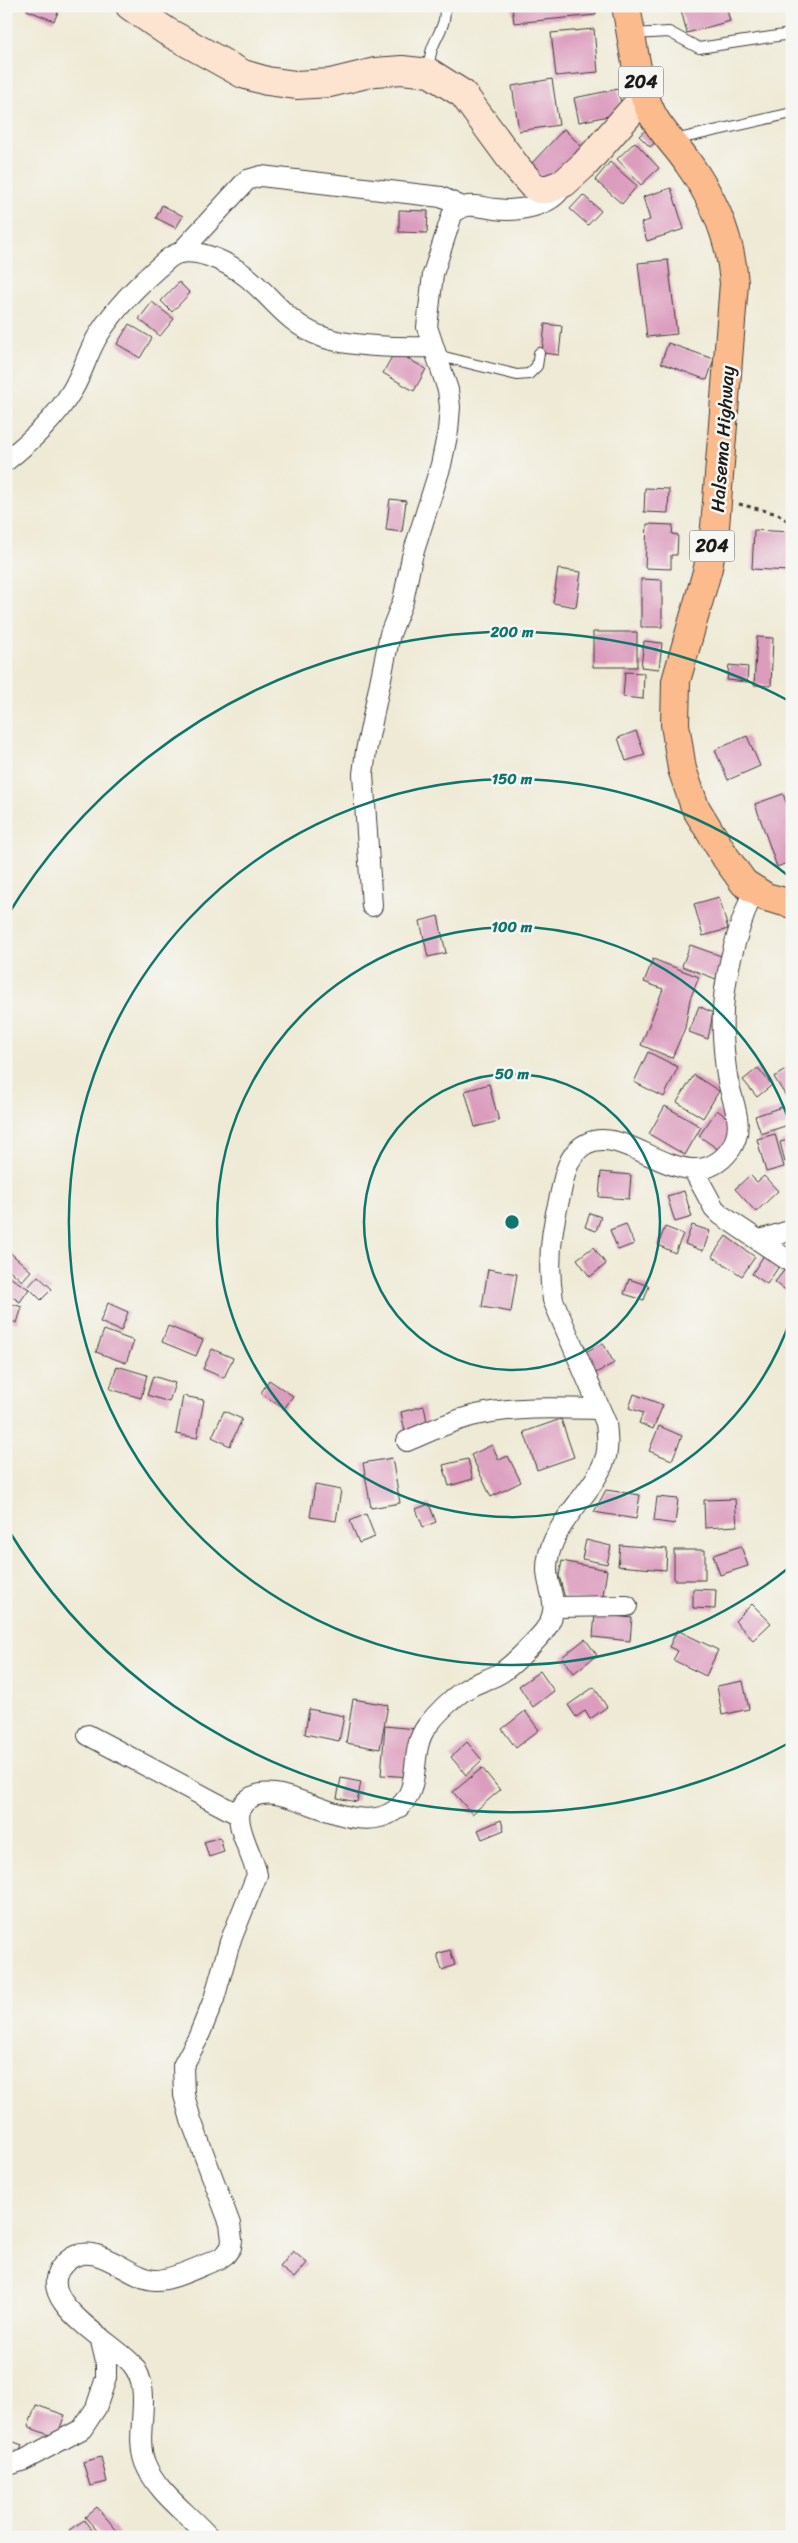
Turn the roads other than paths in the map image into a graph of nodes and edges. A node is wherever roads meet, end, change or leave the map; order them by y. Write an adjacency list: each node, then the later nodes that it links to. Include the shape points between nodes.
1 (130, 6): 6 (main road, via 166,31 243,74 267,81 296,85 330,83 375,72)
2 (444, 6): 6 (lane, via 445,20 428,58)
3 (626, 6): 4 (highway, Halsema Highway / 204)
4 (631, 34): 5 (lane, via 669,32 699,48); 7 (highway, Halsema Highway / 204)
5 (784, 35)
6 (430, 73): 10 (main road, via 463,94 532,186 548,189)
7 (644, 97): 9 (highway, Halsema Highway / 204, via 653,117); 10 (main road)
8 (792, 113): 9 (lane)
9 (670, 140): 16 (highway, Halsema Highway / 204, via 688,162 714,205 725,233 734,283 715,527 708,568 676,681 675,724 682,769 695,807 726,858 744,883)
10 (564, 183): 11 (street, via 552,198 532,206 497,210 475,205)
11 (462, 207): 12 (street, via 441,196 262,176 247,180); 13 (street, via 452,214 434,274 427,326)
12 (180, 253): 13 (street, via 192,251 203,254 247,277 284,314 321,337 345,343); 15 (street, via 169,258 121,306 98,336 73,389 51,420)
13 (434, 351): 14 (lane, via 517,376 529,374 537,366); 18 (street, via 450,407 448,431 412,557 403,601 390,634 363,774)
14 (538, 353)
15 (6, 461)
16 (754, 889): 17 (highway, Halsema Highway / 204, via 766,897); 19 (street, via 731,952 724,996 723,1035 728,1082 739,1127 729,1150 709,1166)
17 (792, 904)
18 (372, 906)
19 (694, 1171): 21 (street, via 714,1208); 23 (street, via 620,1142 604,1141 586,1144 575,1154 566,1172 551,1240 550,1280 553,1300)
20 (792, 1230): 21 (street)
21 (760, 1240): 22 (street)
22 (792, 1263)
23 (600, 1409): 24 (street, via 540,1408 475,1415); 26 (street, via 606,1422 606,1457 563,1522 548,1555 548,1577)
24 (407, 1441)
25 (627, 1606): 26 (street)
26 (555, 1607): 28 (street, via 551,1623 538,1639 502,1672 467,1688 427,1726 417,1746 411,1791 394,1811 369,1819 354,1819 285,1796 263,1793 242,1804)
27 (88, 1735): 28 (street)
28 (239, 1815): 29 (street, via 241,1831 257,1875 230,1942 214,1999 183,2066 182,2078 191,2120 225,2206 231,2247 219,2258 160,2280 145,2279 95,2255 68,2260 59,2270 56,2287 74,2316)
29 (100, 2337): 30 (street, via 106,2378 96,2408 82,2429); 31 (street, via 123,2356 139,2376 143,2403 142,2453 153,2479)
30 (6, 2466)
31 (209, 2537)

